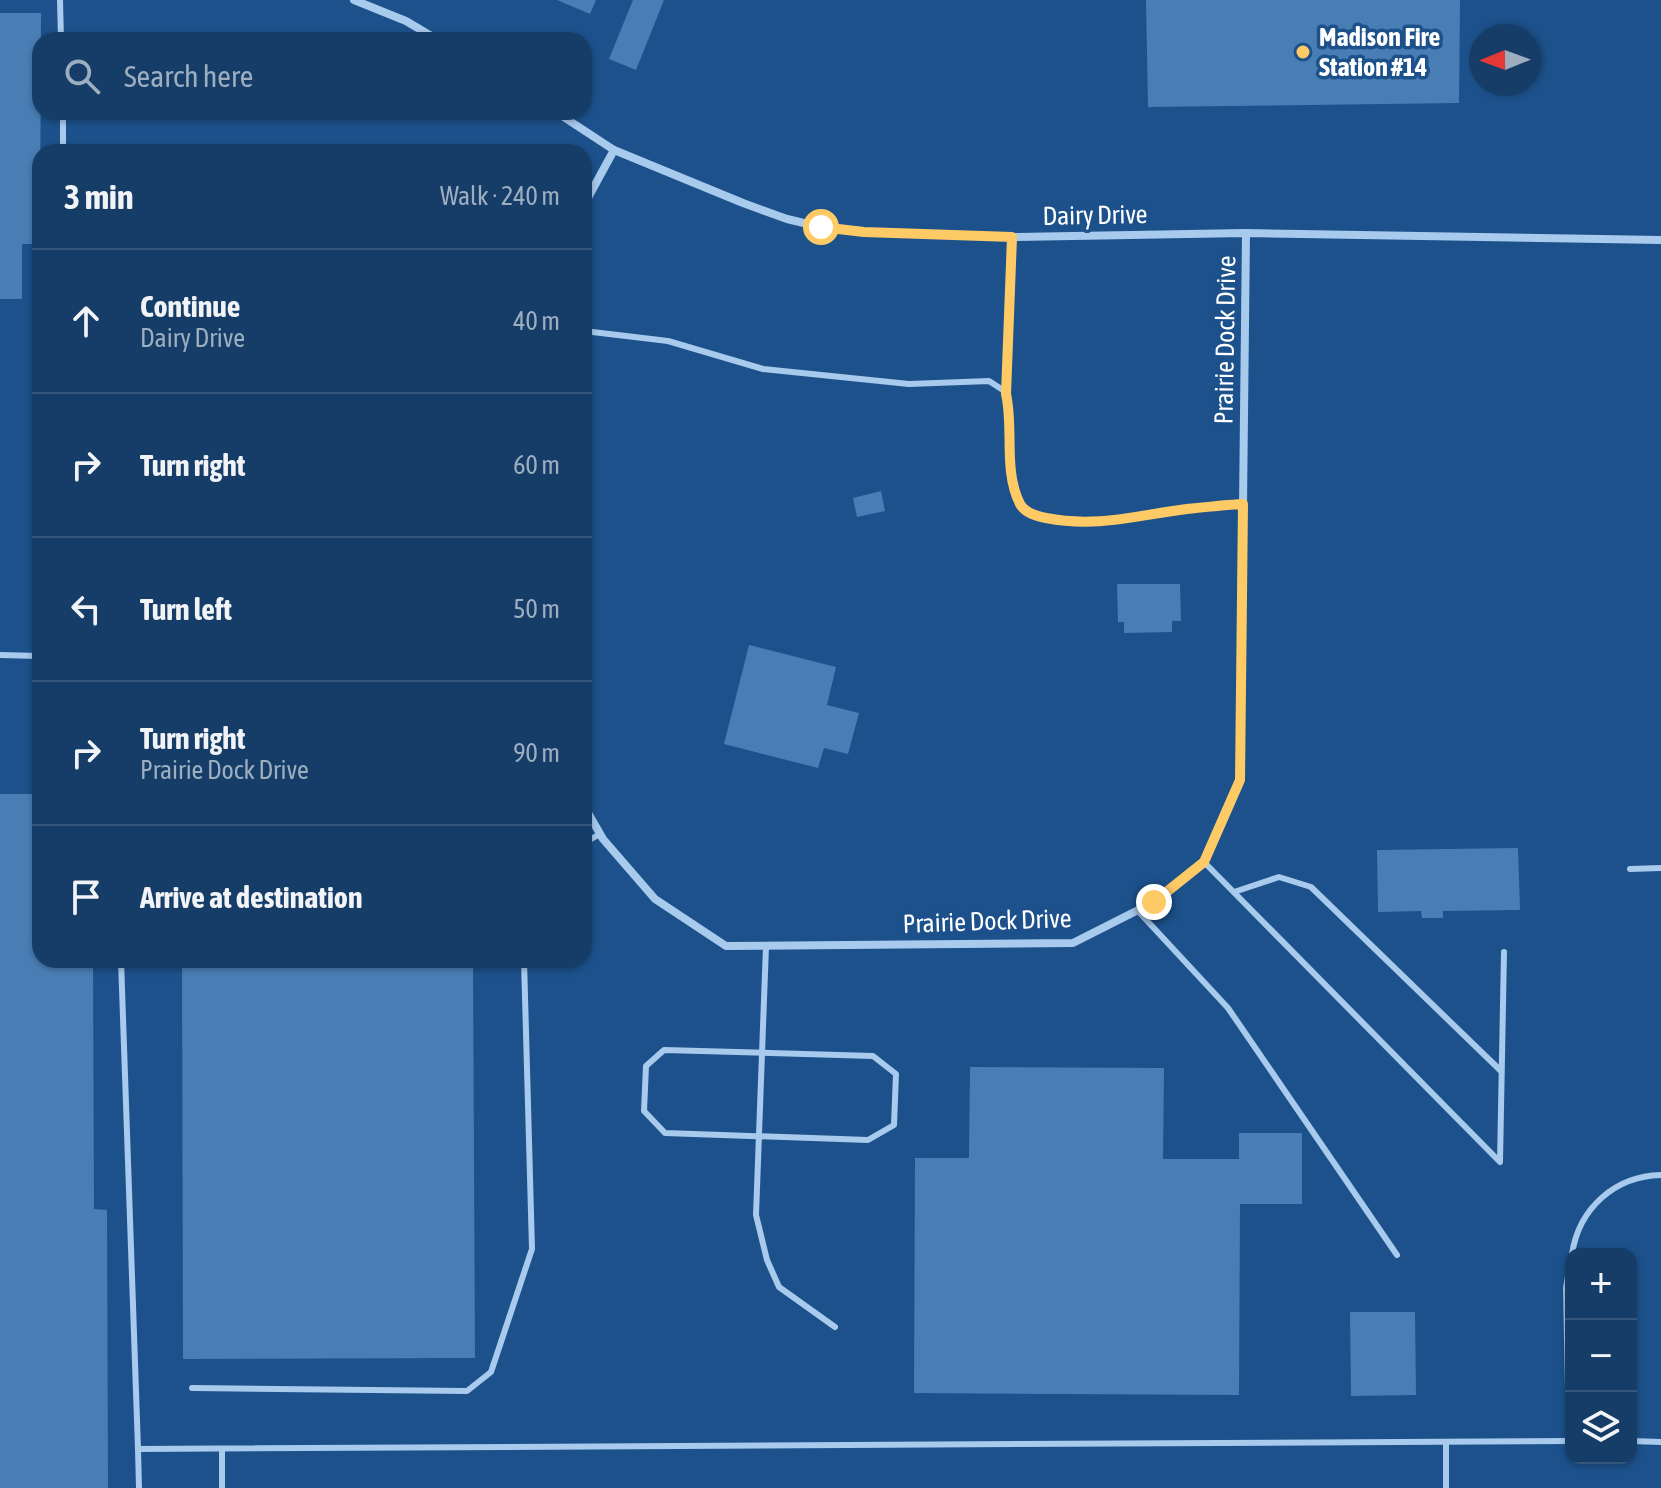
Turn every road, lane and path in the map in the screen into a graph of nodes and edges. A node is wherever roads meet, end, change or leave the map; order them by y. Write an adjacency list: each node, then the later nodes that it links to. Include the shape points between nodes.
1 (60, 0): 3 (lane)
2 (354, 0): 4 (street)
3 (61, 32)
4 (425, 32)
5 (63, 120): 7 (lane)
6 (568, 120): 8 (street, Dairy Drive)
7 (63, 144)
8 (614, 150): 9 (street); 11 (street, Dairy Drive, via 743,203 821,227)
9 (592, 190)
10 (1246, 233): 11 (street, Dairy Drive); 12 (street, Dairy Drive); 15 (street, Prairie Dock Drive)
11 (1012, 237): 14 (lane)
12 (1661, 240)
13 (592, 332): 14 (lane, via 668,341 763,369 909,384 989,381)
14 (1006, 394): 15 (lane, via 1011,477 1021,507 1034,515 1074,523 1123,521)
15 (1243, 504): 21 (street, Prairie Dock Drive, via 1240,780)
16 (0, 655): 17 (lane)
17 (32, 656)
18 (592, 820): 19 (street, Prairie Dock Drive)
19 (600, 834): 20 (lane); 26 (street, Prairie Dock Drive, via 655,899 726,946)
20 (592, 838)
21 (1204, 862): 24 (lane); 25 (street, Prairie Dock Drive)
22 (1661, 868): 23 (lane)
23 (1630, 869)
24 (1234, 892): 31 (lane, via 1279,877 1311,887); 31 (lane, via 1500,1162)
25 (1138, 911): 26 (street, Prairie Dock Drive, via 1073,943); 35 (lane, via 1228,1008)
26 (766, 946): 30 (lane)
27 (1504, 952): 31 (lane)
28 (121, 968): 44 (lane)
29 (524, 968): 38 (lane, via 532,1249 491,1372 467,1391)
30 (762, 1053): 32 (lane); 32 (lane, via 664,1050 646,1066 644,1111 665,1133); 32 (lane, via 873,1056 896,1074 894,1125 868,1140)
31 (1501, 1071)
32 (759, 1136): 37 (lane, via 756,1215 767,1260 779,1287)
33 (1661, 1175): 34 (lane, via 1638,1176 1592,1207)
34 (1572, 1248)
35 (1397, 1255)
36 (1567, 1320): 39 (lane)
37 (835, 1327)
38 (192, 1388)
39 (1569, 1392)
40 (1565, 1441): 42 (lane)
41 (1637, 1441): 43 (lane)
42 (1446, 1442): 45 (lane); 48 (lane)
43 (1661, 1442)
44 (138, 1449): 45 (lane); 46 (lane)
45 (222, 1449): 47 (lane)
46 (139, 1488)
47 (222, 1488)
48 (1446, 1488)

